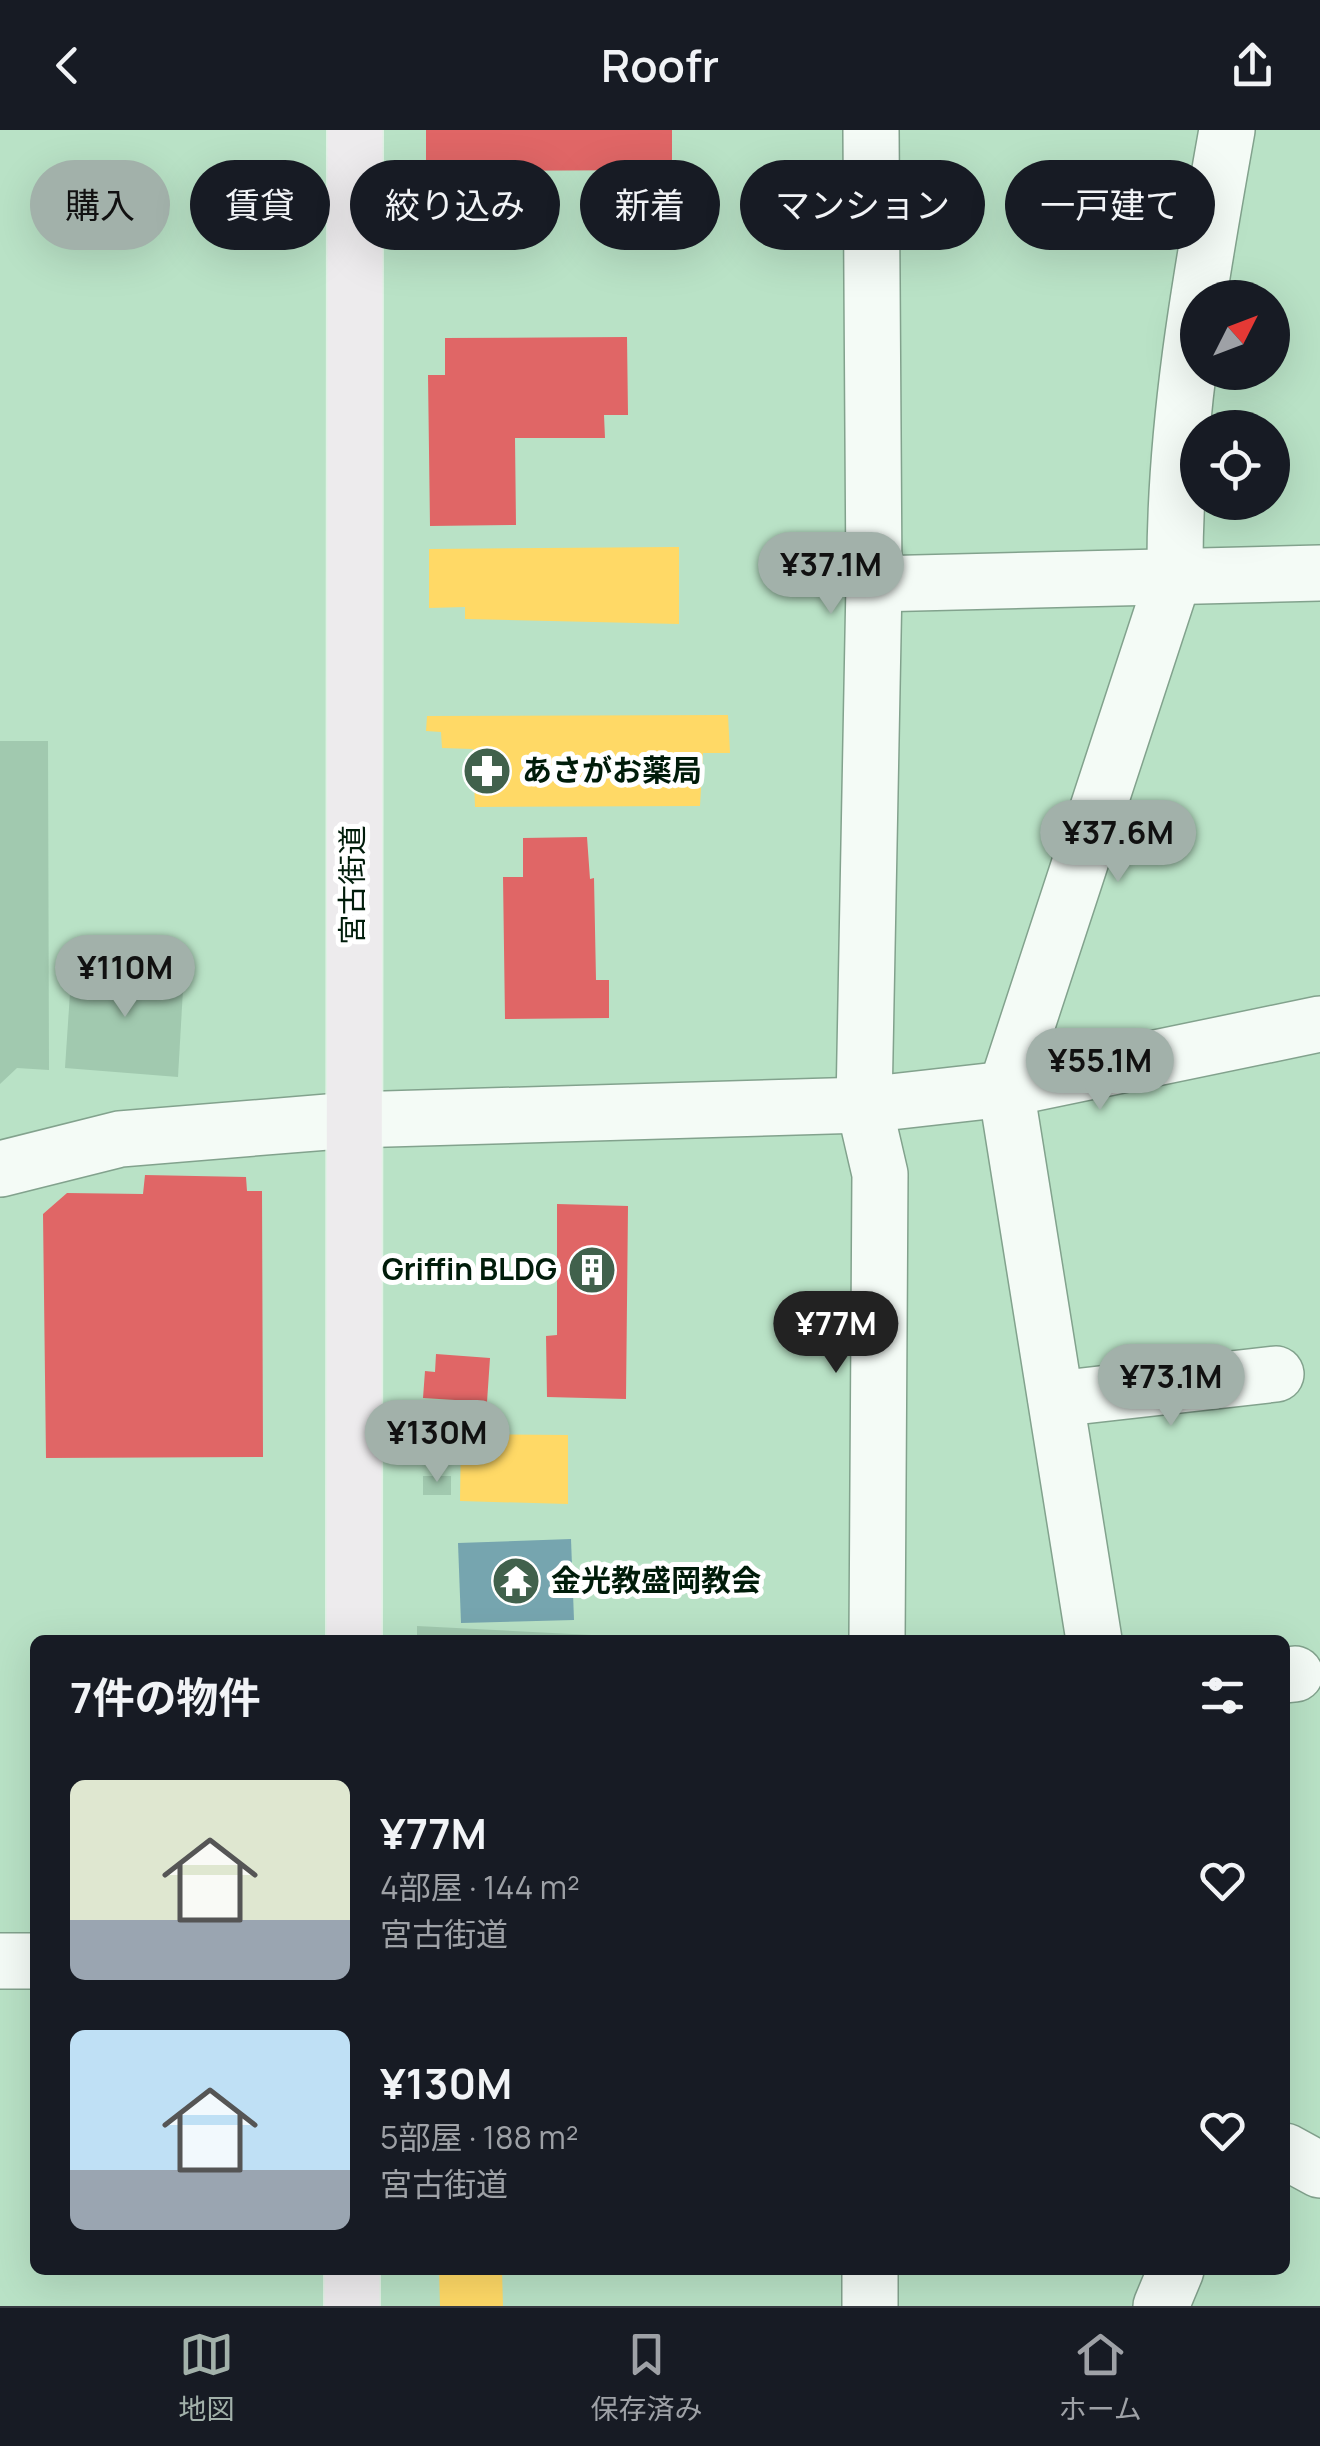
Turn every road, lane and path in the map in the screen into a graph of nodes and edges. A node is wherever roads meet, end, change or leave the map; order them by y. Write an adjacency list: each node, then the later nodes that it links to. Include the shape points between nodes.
1 (355, 130): 10 (highway, 宮古街道)
2 (871, 130): 6 (street)
3 (1226, 130): 5 (street, via 1198,292)
4 (1320, 572): 5 (street)
5 (1175, 573): 6 (street); 8 (street)
6 (874, 584): 9 (street)
7 (1320, 1024): 8 (street)
8 (1006, 1089): 9 (street); 13 (street)
9 (864, 1105): 10 (street); 15 (street, via 880,1174)
10 (352, 1120): 11 (street, via 120,1139); 14 (highway, 宮古街道)
11 (0, 1169)
12 (1276, 1374): 13 (street)
13 (1056, 1399): 16 (street)
14 (354, 1635)
15 (877, 1635)
16 (1093, 1635)
17 (30, 1960): 18 (street)
18 (0, 1961)
19 (1290, 2154): 20 (street)
20 (1320, 2170)
21 (352, 2275): 24 (highway)
22 (870, 2275): 25 (street)
23 (1174, 2275): 26 (street)
24 (352, 2306)
25 (870, 2306)
26 (1161, 2306)

